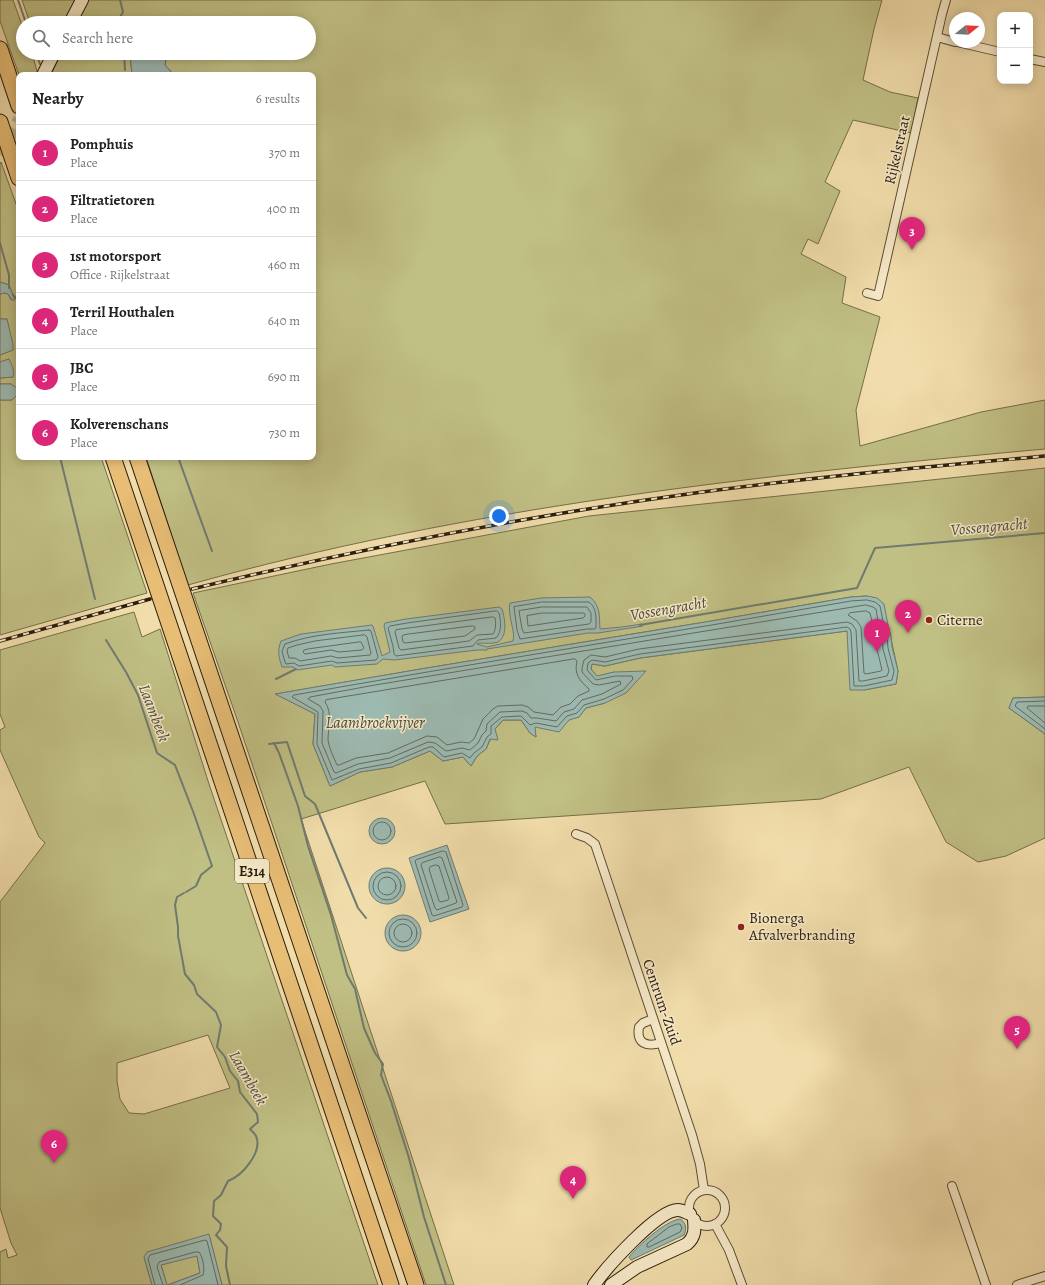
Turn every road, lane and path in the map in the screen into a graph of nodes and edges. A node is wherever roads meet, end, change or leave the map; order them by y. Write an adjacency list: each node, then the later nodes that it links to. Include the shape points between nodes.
1 (82, 0): 3 (street)
2 (946, 0): 4 (street, Rijkelstraat)
3 (74, 16)
4 (937, 38): 5 (street); 16 (street, Rijkelstraat, via 878,296)
5 (949, 41)
6 (982, 48): 8 (street)
7 (0, 49): 13 (highway)
8 (997, 51)
9 (50, 60): 12 (street)
10 (1033, 60): 11 (street)
11 (1045, 62)
12 (44, 72)
13 (16, 97)
14 (0, 122): 15 (highway)
15 (16, 169)
16 (867, 293)
17 (114, 460): 27 (highway, E314)
18 (138, 460): 28 (highway, E314)
19 (576, 834): 20 (street, Centrum-Zuid, via 595,844)
20 (653, 1020): 21 (street, Centrum-Zuid); 21 (street, via 639,1027 639,1038 648,1045)
21 (661, 1043): 23 (street, Centrum-Zuid, via 692,1135)
22 (952, 1186): 32 (street)
23 (704, 1190): 24 (street, via 692,1198 689,1207); 25 (street, via 717,1193 724,1202 723,1216)
24 (692, 1217): 25 (street, via 705,1226); 29 (street, via 678,1210 662,1217 622,1251); 30 (street, via 694,1236 691,1241 637,1267)
25 (715, 1224): 31 (street, via 729,1250)
26 (1045, 1276): 33 (street)
27 (391, 1285)
28 (416, 1285)
29 (594, 1285)
30 (611, 1285)
31 (742, 1285)
32 (986, 1285)
33 (1017, 1285)

